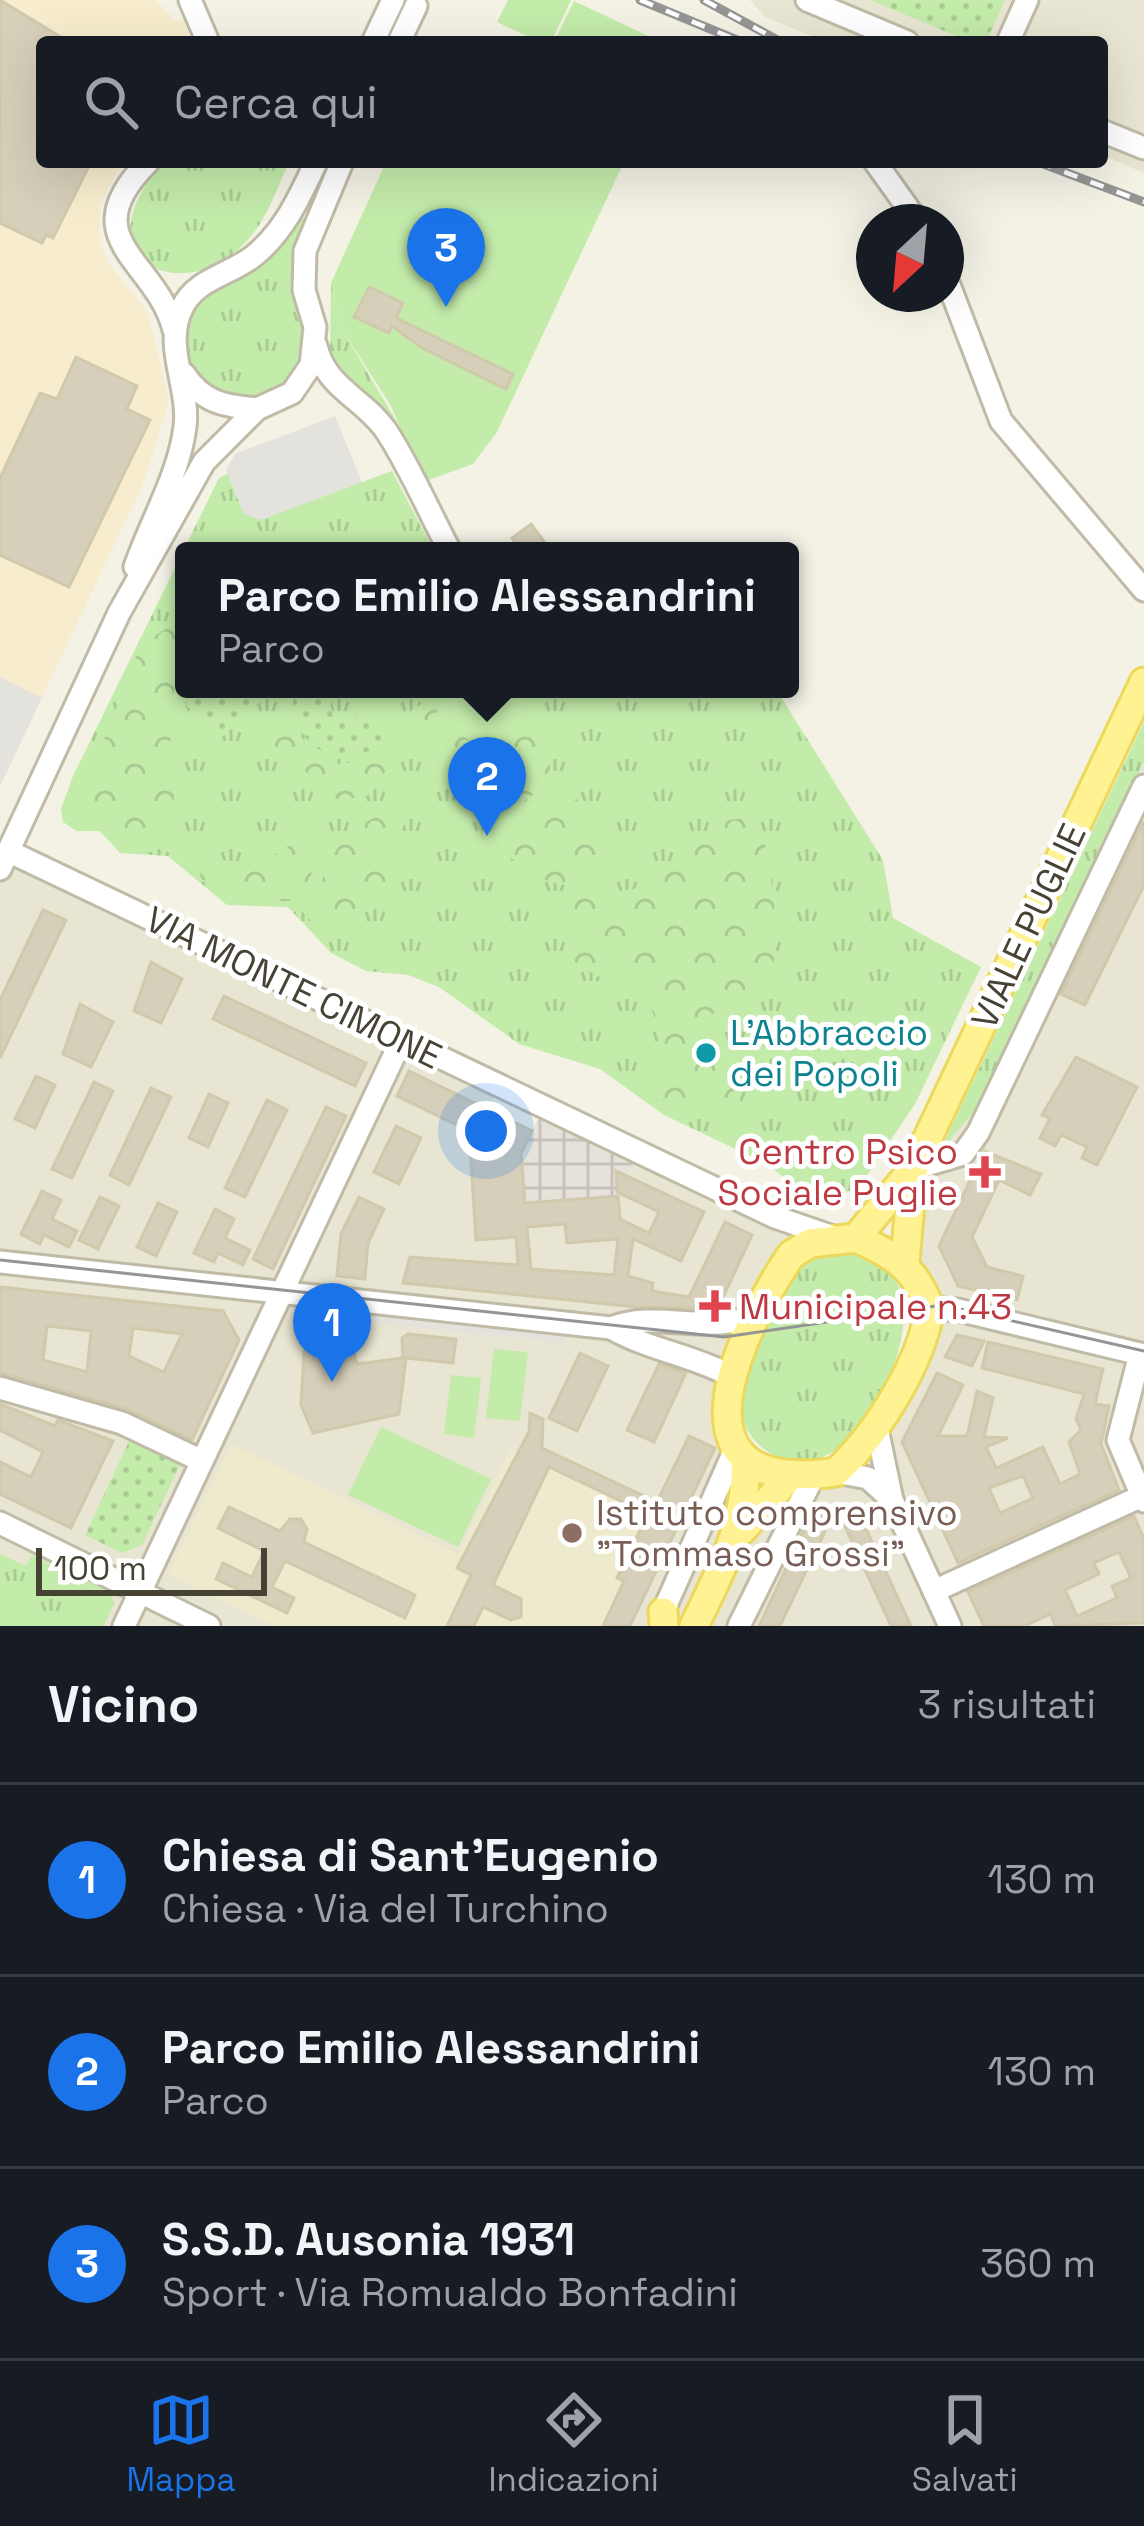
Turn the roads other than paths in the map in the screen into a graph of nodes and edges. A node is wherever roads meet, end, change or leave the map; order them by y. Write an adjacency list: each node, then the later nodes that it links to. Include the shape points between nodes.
1 (190, 0): 6 (street)
2 (393, 0): 7 (street)
3 (807, 0): 9 (street)
4 (1027, 0): 10 (street)
5 (416, 6): 8 (street)
6 (205, 36)
7 (376, 36)
8 (402, 36)
9 (893, 36)
10 (1011, 36)
11 (1108, 133): 12 (street)
12 (1144, 148)
13 (143, 168): 18 (street, via 123,191 116,220 125,255)
14 (313, 168): 19 (street, via 275,236)
15 (339, 168): 22 (street, via 303,263)
16 (879, 168): 17 (street)
17 (905, 204)
18 (143, 275): 19 (street); 21 (street, via 162,296)
19 (216, 277): 21 (street, via 189,296)
20 (959, 312): 28 (street, via 1001,421)
21 (175, 331): 23 (street)
22 (316, 346): 24 (street, via 328,379); 25 (street)
23 (180, 368): 26 (street, via 220,406); 29 (street, via 183,438)
24 (344, 392): 25 (street); 27 (street, via 389,435)
25 (292, 393): 26 (street)
26 (257, 409): 29 (street, via 204,462)
27 (445, 542)
28 (1144, 590)
29 (119, 613): 32 (street)
30 (1144, 682): 34 (main road, VIALE PUGLIE)
31 (1144, 786): 34 (street, VIALE PUGLIE, via 978,1133 963,1154)
32 (2, 864): 33 (street, VIA MONTE CIMONE)
33 (402, 1039): 35 (street, VIA MONTE CIMONE); 40 (street)
34 (913, 1169): 36 (main road, VIALE PUGLIE); 38 (main road, VIALE PUGLIE)
35 (775, 1217): 36 (street, VIA MONTE CIMONE); 37 (street)
36 (846, 1238): 37 (main road); 38 (main road)
37 (791, 1255): 42 (main road)
38 (905, 1261): 41 (main road)
39 (0, 1262): 40 (street)
40 (281, 1294): 43 (street); 49 (street)
41 (930, 1309): 44 (street); 47 (main road)
42 (760, 1313): 43 (street, via 716,1326 633,1319); 45 (main road)
43 (611, 1328): 45 (street)
44 (1142, 1354): 51 (street, via 1118,1440)
45 (731, 1376): 48 (main road, via 724,1419)
46 (0, 1388): 49 (street, via 122,1423)
47 (877, 1429): 50 (main road); 52 (street)
48 (741, 1452): 50 (main road); 54 (main road, via 749,1483); 57 (street)
49 (202, 1461): 56 (street)
50 (814, 1474): 52 (street, via 868,1478); 54 (main road); 61 (street)
51 (1143, 1498): 55 (street)
52 (892, 1500): 55 (street)
53 (0, 1523): 56 (street)
54 (736, 1538): 60 (main road)
55 (934, 1591): 62 (street)
56 (140, 1592): 58 (street); 59 (street)
57 (663, 1619)
58 (124, 1626)
59 (209, 1626)
60 (694, 1626)
61 (739, 1626)
62 (950, 1626)

